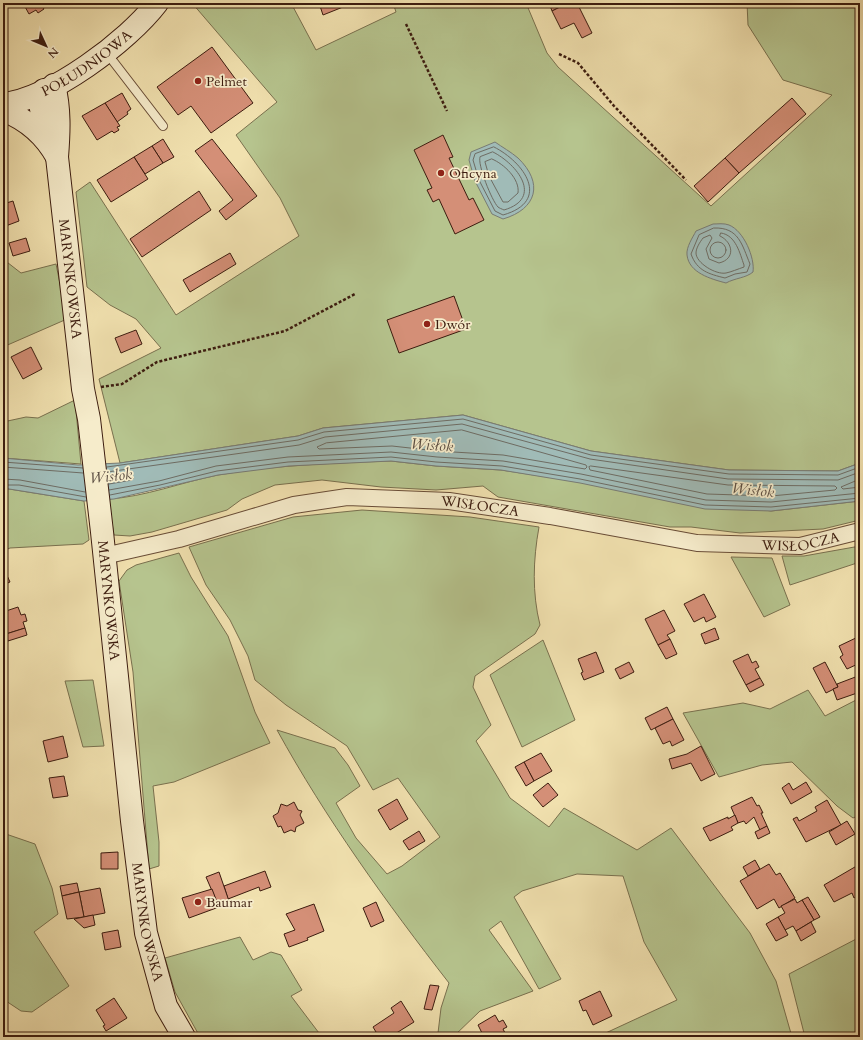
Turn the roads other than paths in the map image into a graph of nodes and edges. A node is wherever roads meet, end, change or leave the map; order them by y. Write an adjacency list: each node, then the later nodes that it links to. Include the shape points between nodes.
1 (156, 3): 2 (street, POŁUDNIOWA, via 147,16)
2 (106, 52): 3 (street, POŁUDNIOWA, via 84,69); 6 (lane)
3 (49, 87): 4 (street, POŁUDNIOWA); 7 (street, MARYNKOWSKA, via 58,101 59,130)
4 (3, 104)
5 (3, 110): 7 (street, via 24,121)
6 (163, 126)
7 (53, 149): 9 (street, MARYNKOWSKA, via 89,419)
8 (860, 531): 9 (street, WISŁOCZA, via 800,546 697,543 550,516 449,501 347,497 294,505 179,539)
9 (104, 556): 10 (street, MARYNKOWSKA, via 146,933 166,1006)
10 (184, 1037)

